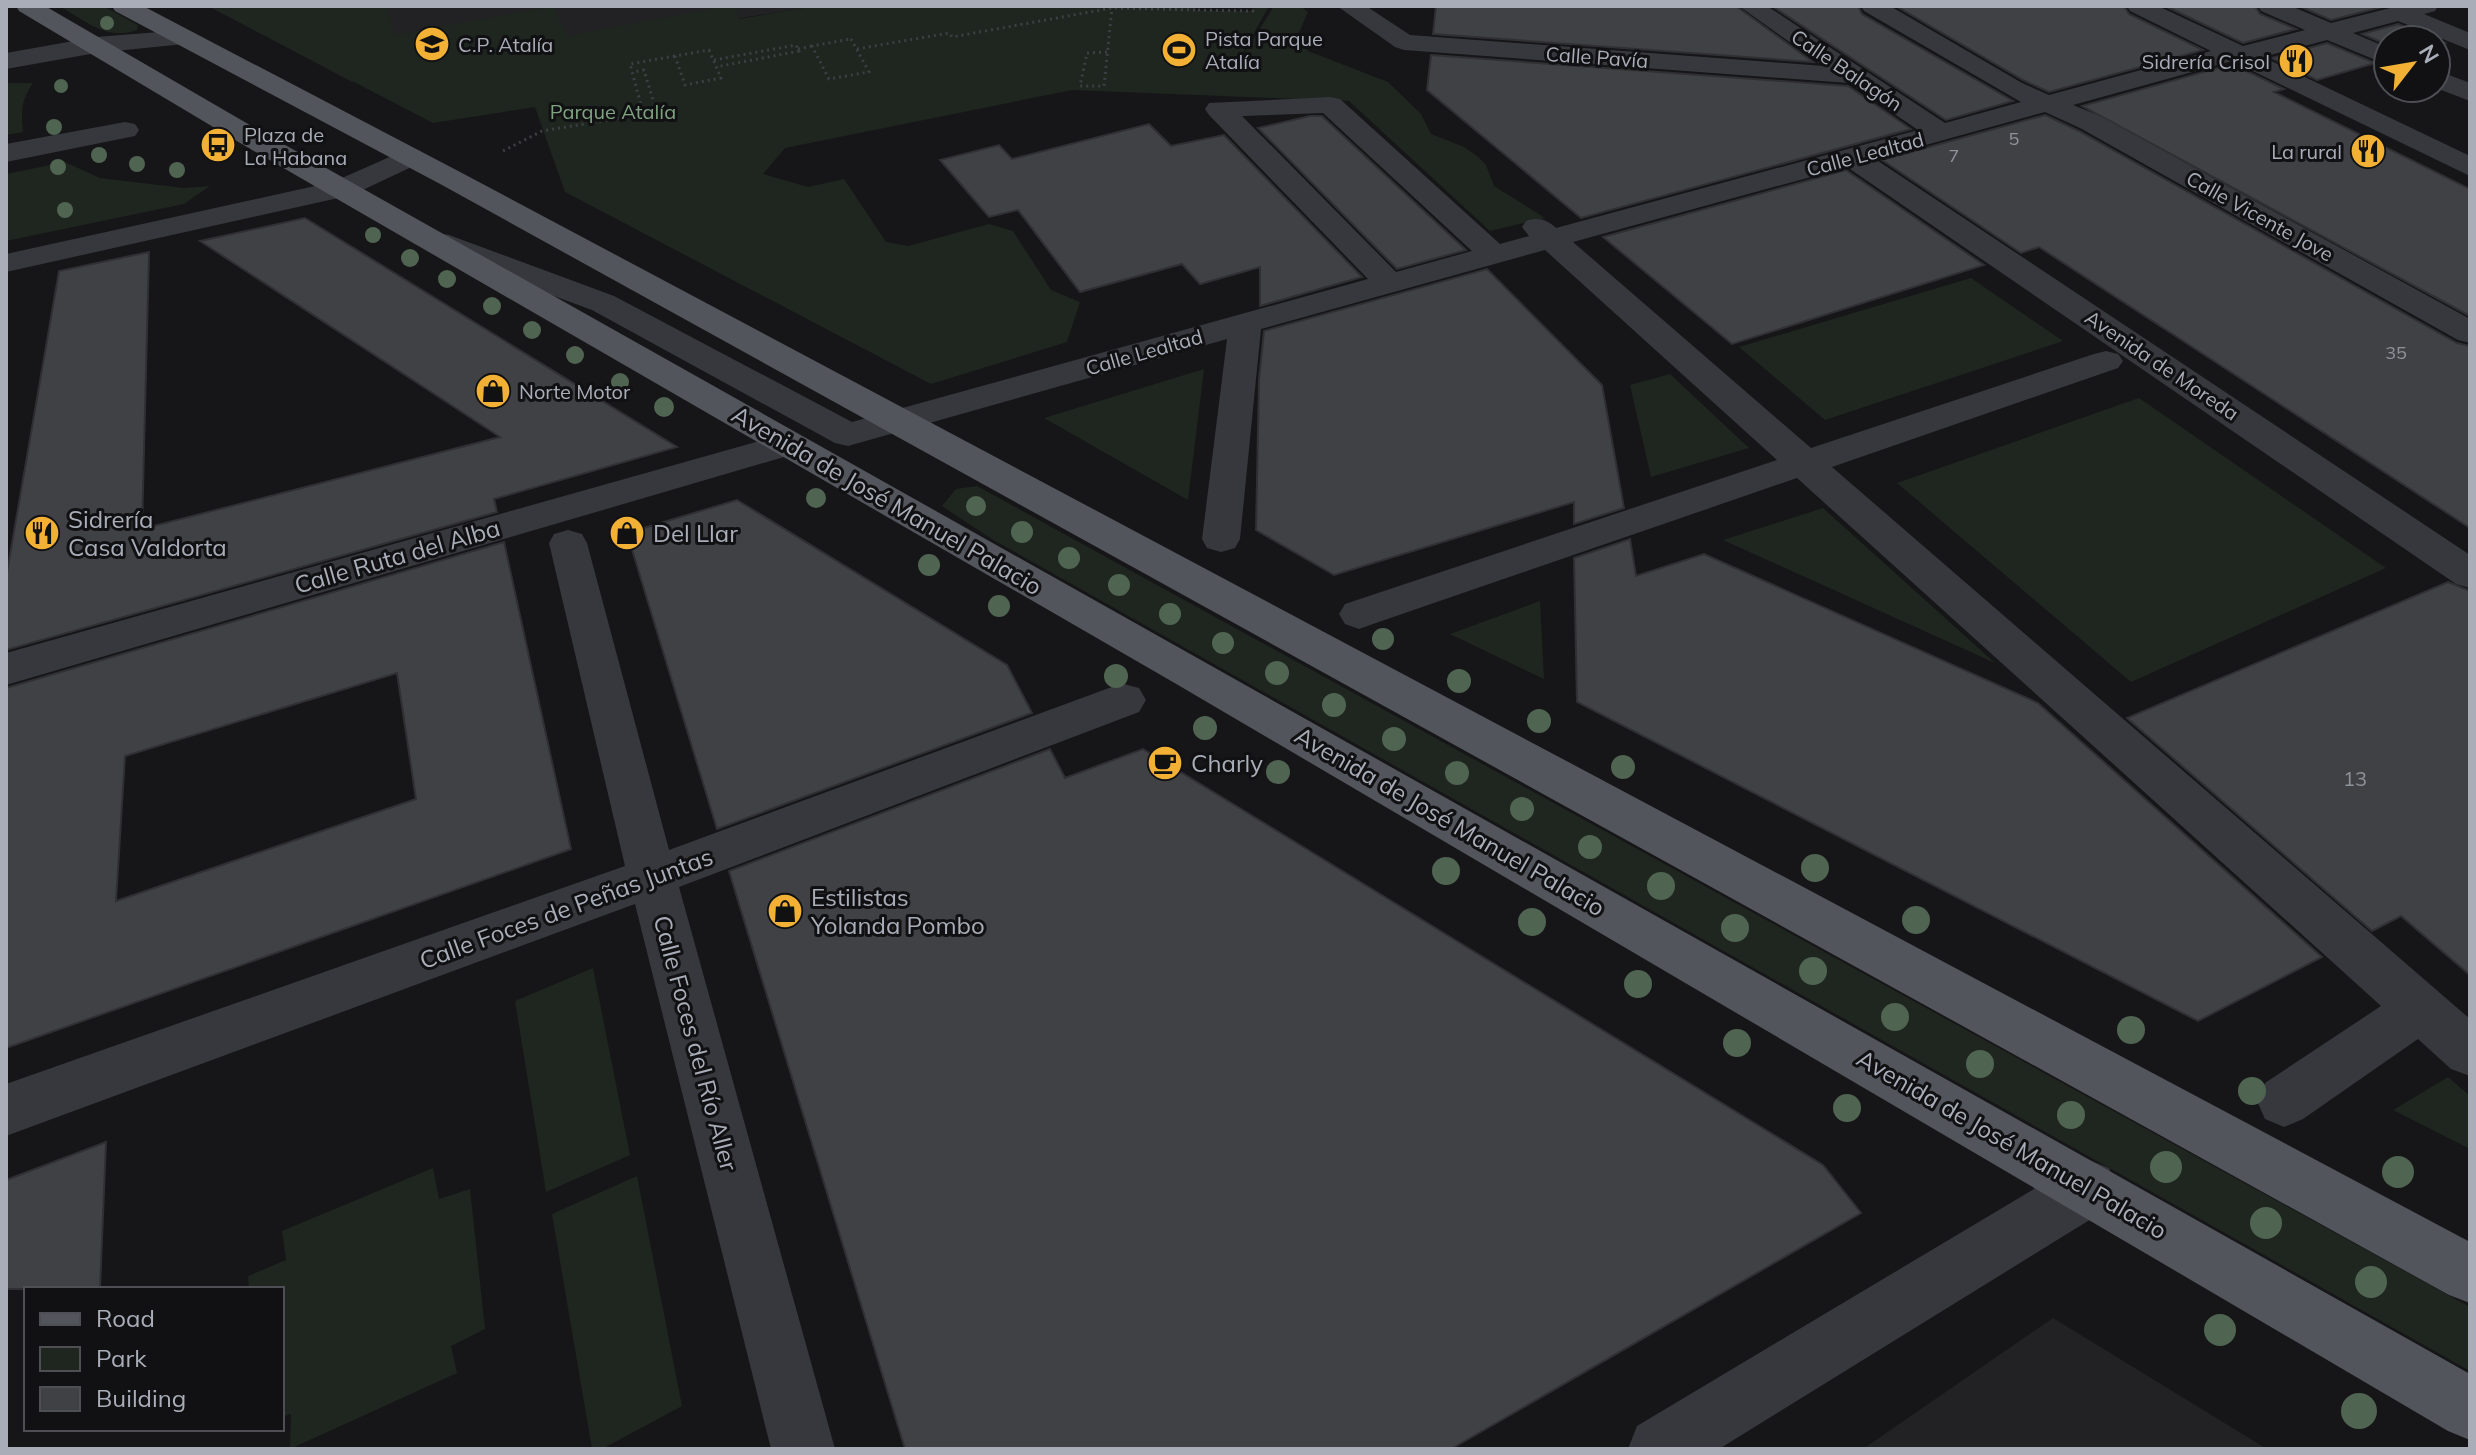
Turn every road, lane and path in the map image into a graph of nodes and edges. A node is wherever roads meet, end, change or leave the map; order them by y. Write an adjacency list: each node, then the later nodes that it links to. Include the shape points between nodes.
1 (28, 6): 18 (main road, Avenida de José Manuel Palacio)
2 (124, 6): 16 (main road)
3 (1253, 6): 12 (path, via 1253,11)
4 (1349, 6): 30 (street, Calle Pavía, via 1404,42)
5 (1751, 6): 30 (street, Calle Balagón)
6 (1873, 6): 31 (street, Calle Vicente Jove)
7 (2110, 6): 15 (street, via 2151,26)
8 (2139, 6): 15 (street)
9 (2270, 6): 14 (street)
10 (2426, 6): 13 (street, Calle Lealtad)
11 (1111, 7): 12 (path); 21 (path); 23 (path)
12 (1196, 8)
13 (2400, 13): 14 (street, Calle Lealtad); 17 (street)
14 (2330, 32): 22 (street); 24 (street, Calle Lealtad)
15 (2199, 35): 24 (street)
16 (185, 38): 18 (street); 36 (main road)
17 (2470, 42)
18 (96, 45): 27 (street); 40 (main road, Avenida de José Manuel Palacio)
19 (812, 46): 20 (path); 21 (path, via 851,39); 21 (path, via 829,79 869,72)
20 (798, 49): 26 (path, via 796,45); 28 (path)
21 (857, 49)
22 (2372, 50)
23 (1107, 52): 23 (path, via 1104,86 1080,86 1087,53)
24 (2238, 54): 31 (street, Calle Lealtad); 38 (street)
25 (675, 56): 26 (path, via 709,50); 28 (path, via 685,85 721,78); 29 (path, via 630,64)
26 (714, 60): 28 (path)
27 (6, 61)
28 (716, 67)
29 (633, 72): 32 (path); 32 (path, via 644,70 655,107)
30 (1856, 76): 34 (street, Calle Balagón)
31 (2047, 104): 34 (street, Calle Lealtad); 47 (street, Calle Vicente Jove, via 2090,122)
32 (642, 109): 39 (path, via 624,112 626,117 542,131)
33 (125, 130): 35 (street)
34 (1943, 134): 37 (street, Calle Lealtad)
35 (6, 153)
36 (410, 157): 39 (main road); 40 (street)
37 (1852, 157): 41 (street, Calle Lealtad); 54 (street, Avenida de Moreda)
38 (2470, 167)
39 (452, 179): 49 (main road)
40 (342, 189): 42 (main road, Avenida de José Manuel Palacio); 44 (street)
41 (1543, 233): 43 (street, Calle Lealtad); 51 (street)
42 (427, 238): 49 (street, Avenida de José Manuel Palacio, via 603,303 848,435); 50 (main road, Avenida de José Manuel Palacio)
43 (1494, 255): 45 (street, Calle Lealtad); 45 (street, via 1330,105 1219,109)
44 (7, 270)
45 (1389, 283): 46 (street, Calle Lealtad)
46 (1245, 323): 49 (street, Calle Lealtad); 52 (street)
47 (2470, 333)
48 (2106, 361): 51 (street)
49 (899, 422): 64 (main road)
50 (788, 444): 56 (street, Calle Ruta del Alba); 63 (main road, Avenida de José Manuel Palacio)
51 (1806, 463): 55 (street); 59 (street)
52 (1221, 539)
53 (568, 543): 58 (street, Calle Foces del Río Aller)
54 (2470, 574)
55 (1359, 614)
56 (6, 669)
57 (1124, 700): 58 (street, Calle Foces de Peñas Juntas)
58 (652, 877): 62 (street, Calle Foces de Peñas Juntas); 66 (street, Calle Foces del Río Aller)
59 (2420, 1008): 60 (street); 61 (street)
60 (2470, 1052)
61 (2284, 1101)
62 (6, 1110)
63 (2089, 1188): 65 (main road, Avenida de José Manuel Palacio); 67 (street)
64 (2470, 1274)
65 (2470, 1409)
66 (803, 1449)
67 (1660, 1449)

